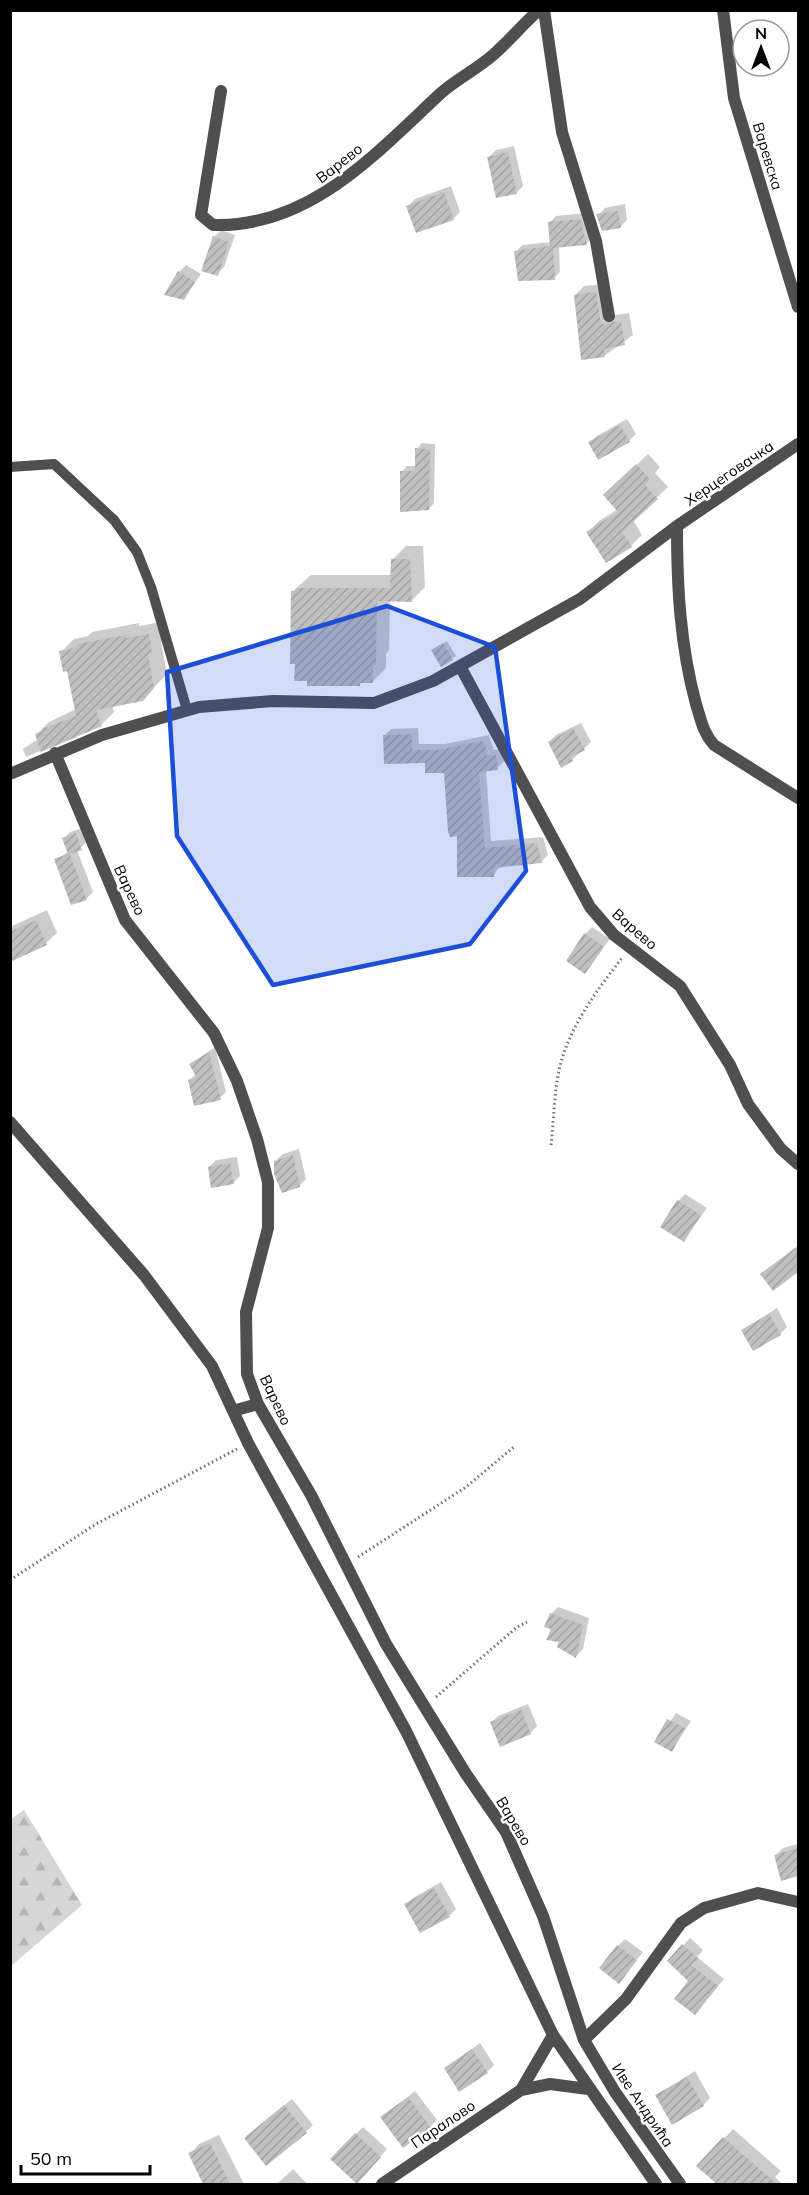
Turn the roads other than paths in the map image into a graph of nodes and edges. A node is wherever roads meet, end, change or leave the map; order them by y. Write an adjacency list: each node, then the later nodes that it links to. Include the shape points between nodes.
1 (539, 10): 4 (street, Варево, via 492,56 454,82 342,182 309,202 265,218 213,225 201,215)
2 (544, 10): 6 (street, via 562,132 596,241)
3 (723, 10): 5 (street, Варевска, via 734,98)
4 (221, 91)
5 (798, 307)
6 (609, 316)
7 (798, 444): 9 (street, Херцеговачка)
8 (10, 467): 11 (lane, via 54,464 114,520 137,552 151,587)
9 (678, 526): 10 (street, via 580,598); 14 (street, Херцеговачка, via 681,636 705,735 714,745)
10 (460, 666): 11 (street, via 433,681 374,703 234,702); 16 (street, Варево, via 590,907 614,935 680,986 730,1065 748,1104 781,1149)
11 (187, 710): 12 (street)
12 (55, 753): 13 (street); 17 (street, Варево, via 125,920 214,1033 237,1081 257,1139 268,1182 268,1228 246,1312 247,1374)
13 (10, 774)
14 (798, 798)
15 (10, 1122): 18 (street, via 144,1275 212,1366)
16 (798, 1164)
17 (258, 1404): 18 (street); 21 (street, Варево, via 310,1495 386,1644 506,1832 543,1916)
18 (233, 1411): 20 (street, via 406,1731)
19 (798, 1902): 21 (street, via 758,1893 705,1908 681,1923 626,1999)
20 (553, 2035): 22 (street); 23 (street, Паралово)
21 (584, 2040): 26 (street, Иве Андрића, via 615,2092)
22 (588, 2089): 23 (street, Паралово, via 550,2084); 25 (street)
23 (521, 2090): 24 (street, Паралово)
24 (382, 2184)
25 (656, 2184)
26 (680, 2184)

